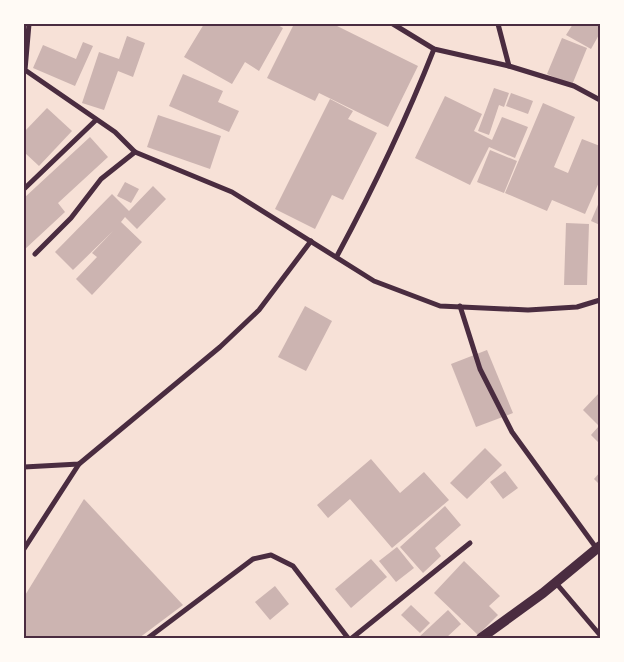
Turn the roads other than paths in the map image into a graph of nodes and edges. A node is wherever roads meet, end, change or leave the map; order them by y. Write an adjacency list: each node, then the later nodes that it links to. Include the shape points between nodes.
1 (29, 24): 7 (street, via 25,70)
2 (393, 24): 4 (street)
3 (498, 24): 5 (street)
4 (434, 50): 5 (street); 12 (street, via 370,194)
5 (509, 66): 6 (street, via 574,86)
6 (600, 100)
7 (96, 120): 8 (street, via 115,132); 9 (street)
8 (135, 152): 10 (street, via 232,192); 11 (street, via 101,179 71,218)
9 (24, 189)
10 (311, 241): 12 (street); 15 (street, via 259,310 220,347)
11 (35, 254)
12 (337, 256): 14 (street, via 374,281 440,306)
13 (600, 300): 14 (street, via 577,307 528,310)
14 (460, 306): 18 (street, via 480,369 512,432)
15 (79, 464): 16 (street); 19 (street)
16 (24, 467)
17 (470, 543): 24 (street)
18 (599, 548): 20 (main road)
19 (24, 549)
20 (556, 583): 21 (street); 25 (main road)
21 (600, 635)
22 (148, 638): 23 (street, via 254,559 271,555 293,566)
23 (348, 638)
24 (352, 638)
25 (481, 638)

